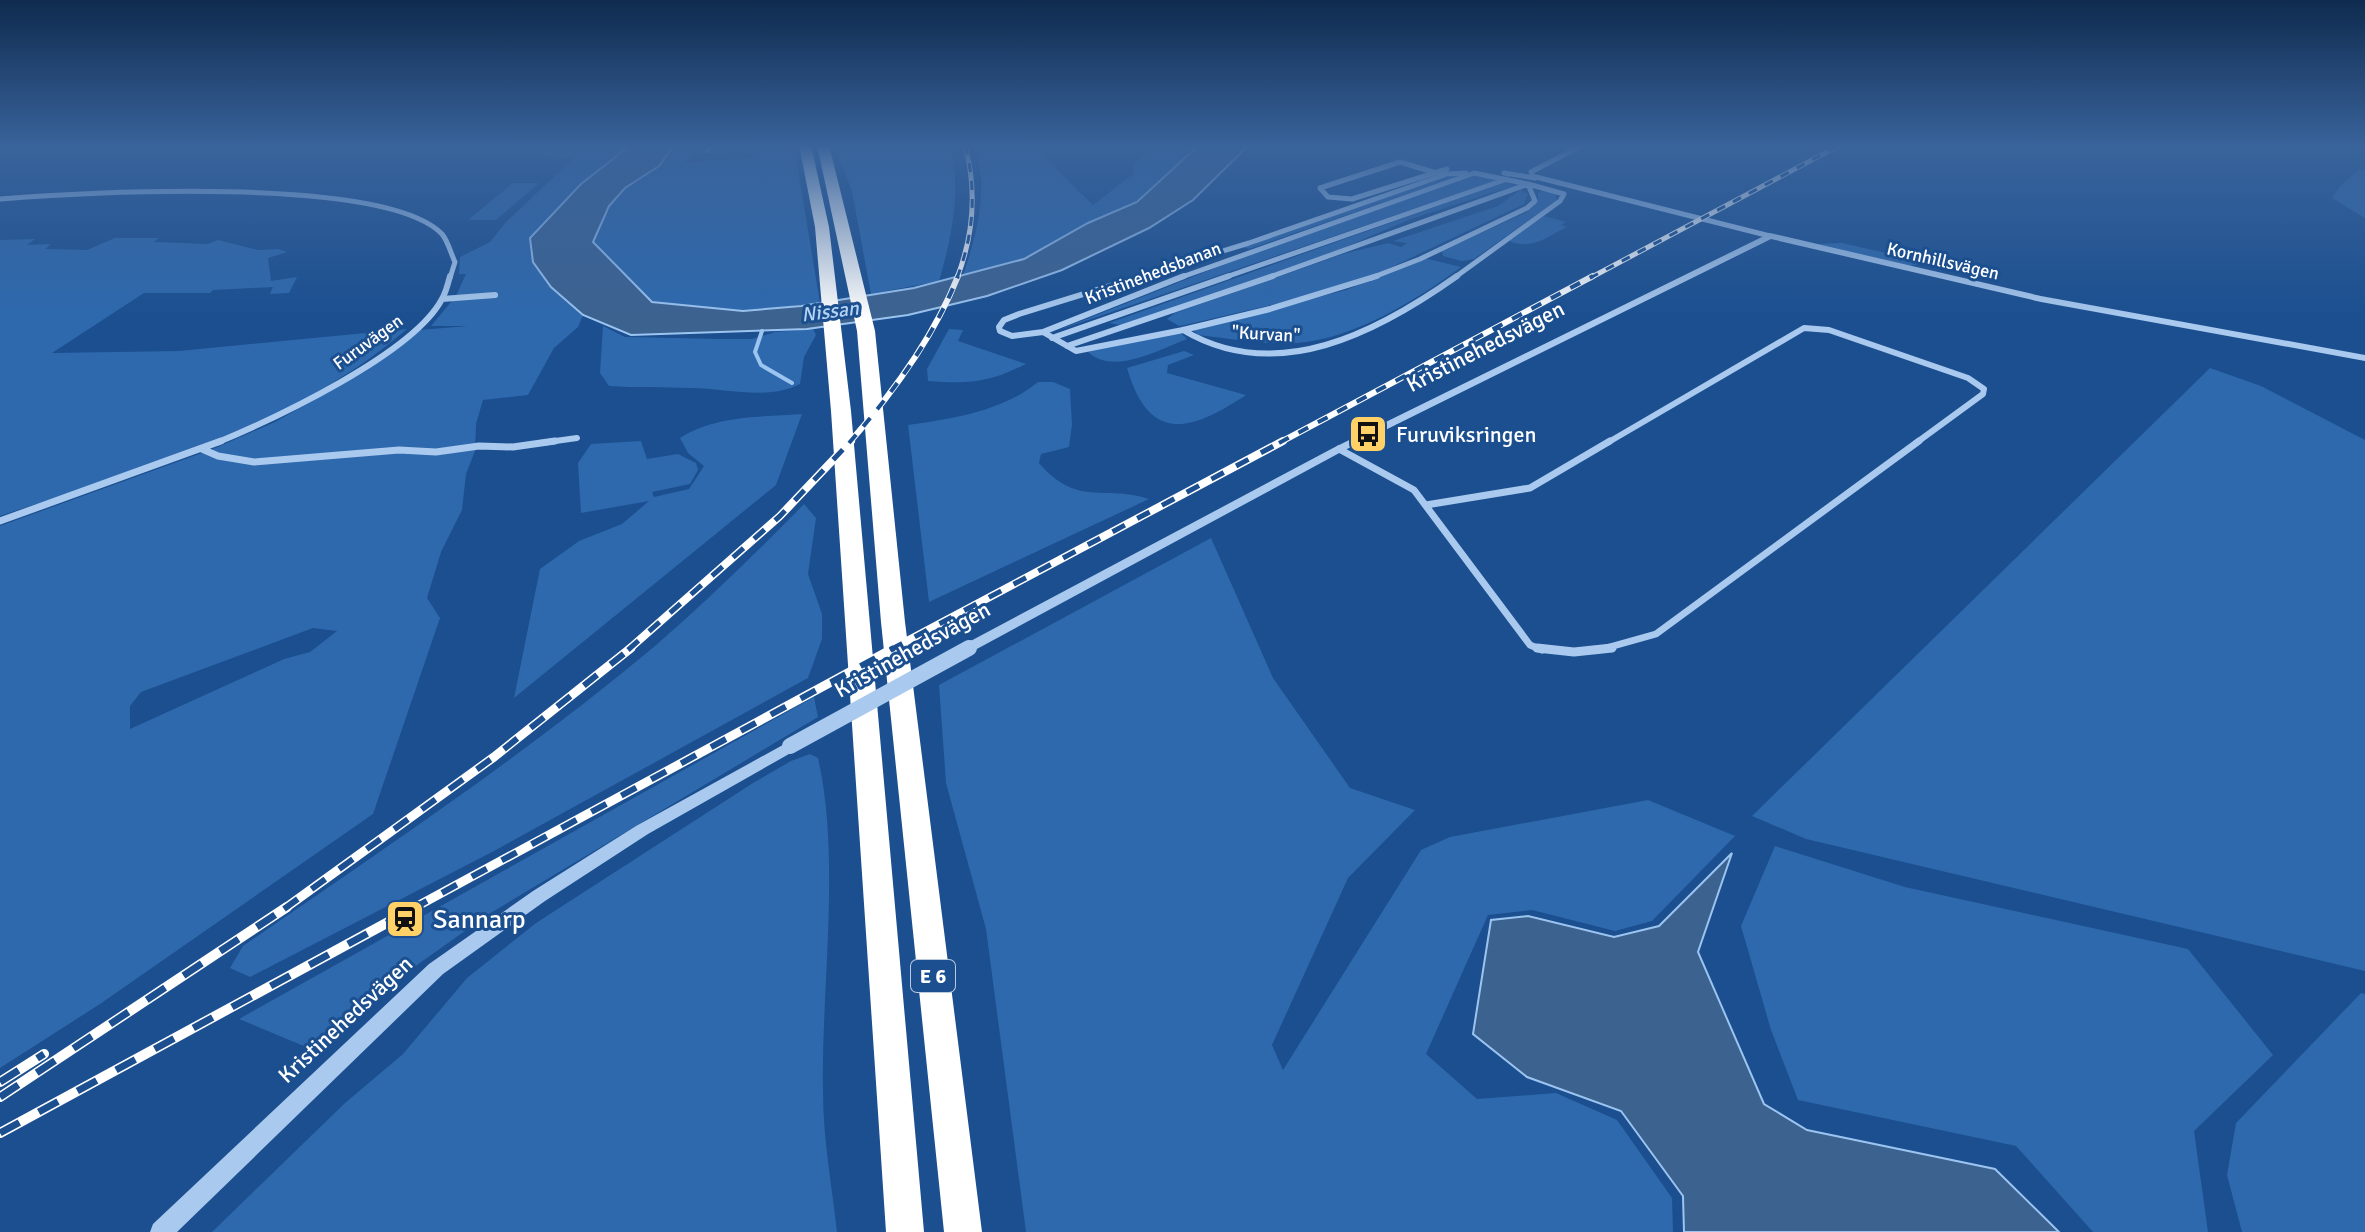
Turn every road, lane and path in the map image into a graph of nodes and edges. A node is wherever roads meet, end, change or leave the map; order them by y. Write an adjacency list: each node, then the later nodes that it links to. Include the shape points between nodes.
1 (364, 202): 13 (street, via 411,214 447,238 453,274)
2 (817, 202): 25 (highway, E 6, via 829,290)
3 (836, 202): 26 (highway, E 6, via 866,331 896,650)
4 (1365, 202): 15 (street, via 1011,317 999,327 1012,336)
5 (1389, 202): 15 (street, Kristinehedsbanan, via 1224,260)
6 (1440, 202): 16 (street)
7 (1479, 202): 17 (street, Kristinehedsbanan)
8 (1533, 202): 14 (street, via 1387,272)
9 (1555, 202): 14 (street, "Kurvan", via 1435,290 1344,341 1304,351 1240,350 1213,345)
10 (1634, 202): 11 (street, Kornhillsvägen)
11 (1770, 236): 18 (street, Kornhillsvägen, via 2041,299); 21 (street, Kristinehedsvägen)
12 (495, 295): 13 (street)
13 (442, 299): 20 (street, Furuvägen, via 396,345 359,370 265,423)
14 (1181, 329): 17 (street, via 1076,351)
15 (1043, 332): 16 (street)
16 (1052, 338): 17 (street)
17 (1067, 346)
18 (2365, 358)
19 (577, 438): 20 (street, via 513,447 254,462)
20 (202, 449): 23 (street, Furuvägen)
21 (1339, 449): 22 (street, via 1409,485); 24 (street, Kristinehedsvägen, bridge, via 790,746 539,896 436,969)
22 (1426, 505): 22 (street, via 1534,648 1562,653 1642,640 1984,389 1968,378 1829,330 1804,328 1530,488)
23 (0, 521)
24 (161, 1232)
25 (905, 1232)
26 (963, 1232)

